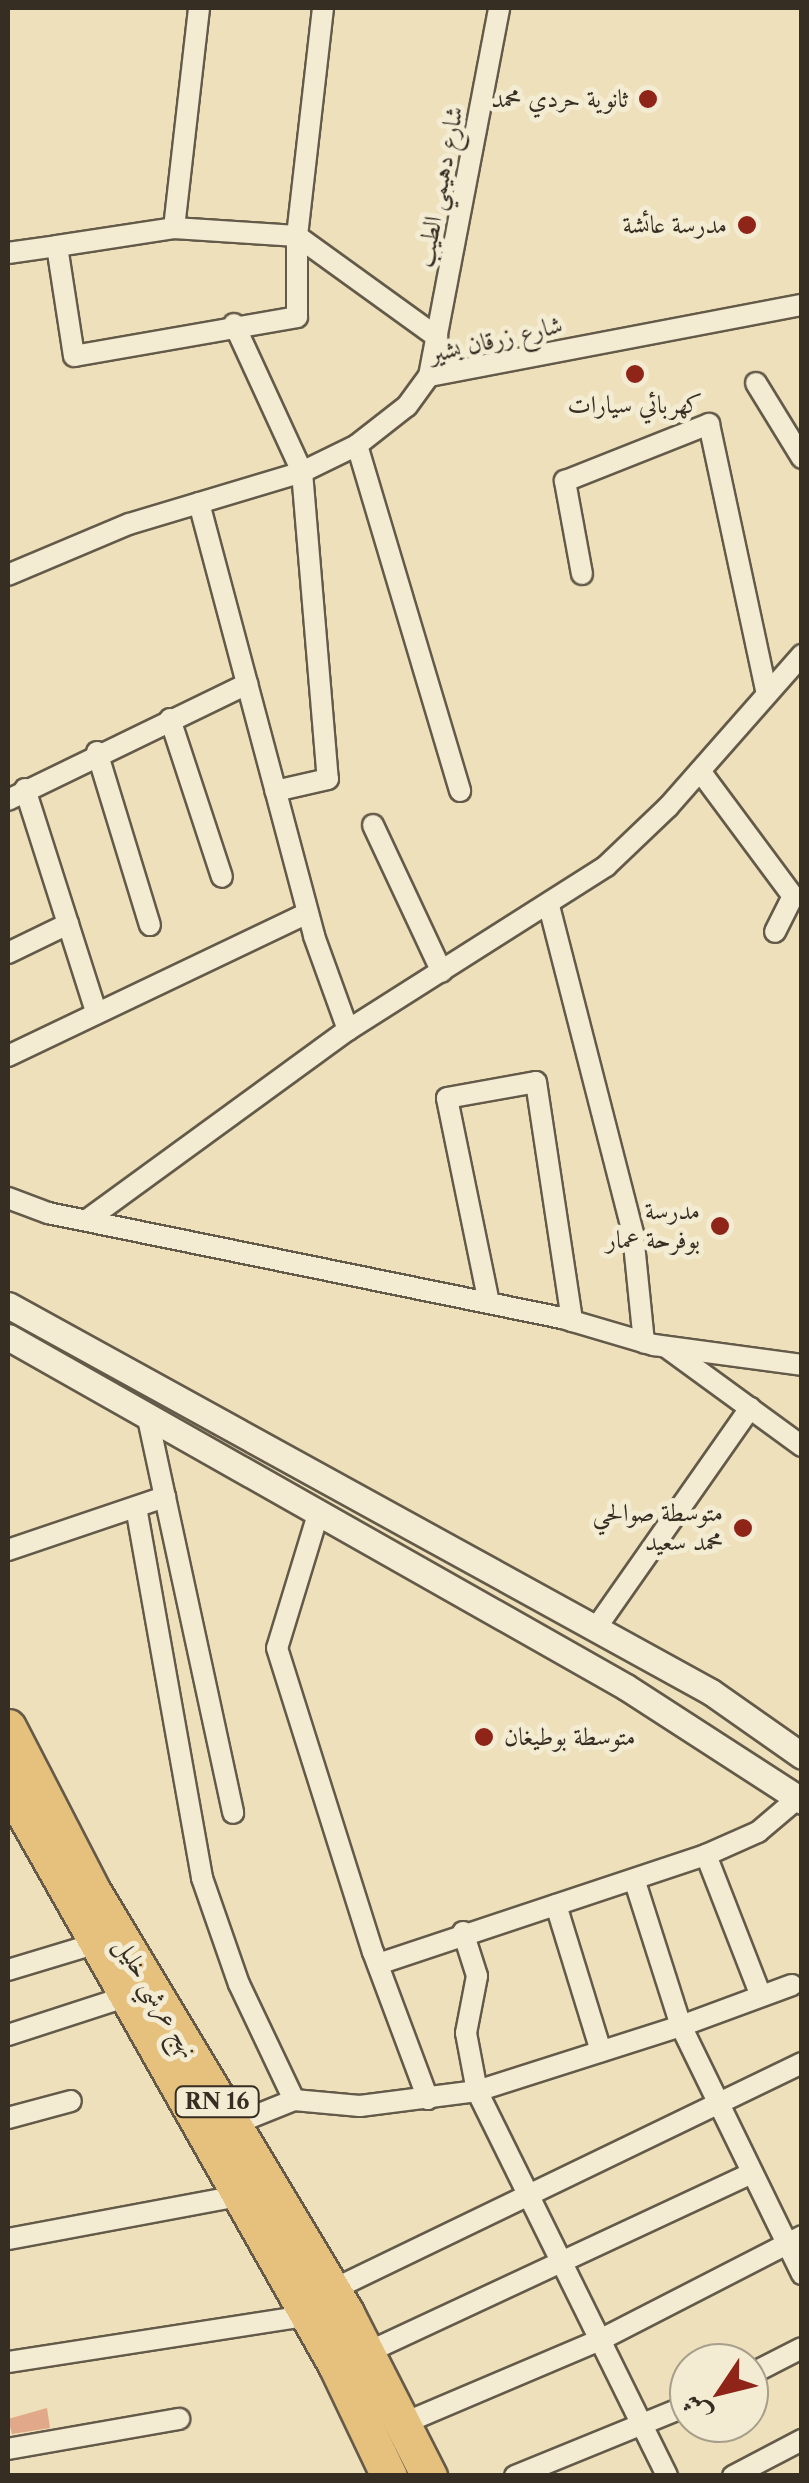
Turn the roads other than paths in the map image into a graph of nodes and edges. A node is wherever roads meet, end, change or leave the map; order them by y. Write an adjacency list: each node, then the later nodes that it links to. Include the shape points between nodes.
1 (199, 8): 4 (street)
2 (323, 8): 5 (street)
3 (499, 8): 10 (street, شارع دهيمي الطيب)
4 (174, 228): 5 (street); 6 (street)
5 (296, 236): 9 (street, via 297,318); 10 (street)
6 (58, 246): 7 (street); 9 (street, via 74,356)
7 (8, 254)
8 (802, 305): 11 (street, شارع زرقان بشير)
9 (234, 324): 15 (street)
10 (438, 337): 11 (street, شارع دهيمي الطيب)
11 (430, 376): 13 (street, شارع زرقان بشير, via 407,406)
12 (756, 384): 14 (street)
13 (358, 444): 15 (street, شارع زرقان بشير); 26 (street)
14 (802, 458)
15 (302, 472): 16 (street, شارع زرقان بشير); 25 (street, via 328,779)
16 (199, 503): 17 (street, شارع زرقان بشير); 20 (street)
17 (8, 574)
18 (582, 574): 21 (street, via 565,481 709,424)
19 (802, 654): 21 (street)
20 (246, 684): 22 (street); 25 (street)
21 (768, 694): 24 (street)
22 (170, 719): 23 (street); 29 (street)
23 (96, 752): 27 (street); 34 (street)
24 (700, 771): 30 (street); 31 (street, via 606,866)
25 (274, 791): 32 (street)
26 (460, 791)
27 (16, 795): 33 (street)
28 (373, 825): 37 (street)
29 (222, 877)
30 (798, 892): 35 (street)
31 (549, 906): 37 (street); 47 (street)
32 (308, 913): 38 (street); 39 (street)
33 (68, 924): 36 (street); 38 (street)
34 (150, 924)
35 (775, 932)
36 (8, 953)
37 (442, 972): 39 (street)
38 (96, 1011): 40 (street)
39 (348, 1030): 42 (street)
40 (8, 1056)
41 (8, 1198): 42 (street)
42 (87, 1220): 43 (street)
43 (489, 1304): 45 (street); 45 (street, via 447,1098 536,1082)
44 (8, 1305): 56 (street)
45 (572, 1322): 47 (street)
46 (8, 1337): 50 (street)
47 (654, 1344): 48 (street); 49 (street)
48 (802, 1365)
49 (750, 1408): 51 (street); 56 (street)
50 (147, 1414): 52 (street); 54 (street)
51 (802, 1446)
52 (165, 1497): 53 (street); 61 (street)
53 (136, 1507): 55 (street); 79 (street, via 202,1878 239,1984)
54 (318, 1511): 60 (street, via 659,1706); 67 (street, via 277,1648)
55 (8, 1550)
56 (596, 1628): 58 (street, via 712,1692)
57 (8, 1727): 83 (highway, نهج عرشي خليل / RN 16, via 92,1890)
58 (802, 1756)
59 (8, 1785): 66 (highway, نهج عرشي خليل / RN 16)
60 (800, 1799): 62 (street, via 758,1832)
61 (233, 1814)
62 (706, 1855): 63 (street); 70 (street)
63 (635, 1882): 64 (street); 73 (street)
64 (556, 1906): 65 (street); 75 (street)
65 (463, 1932): 67 (street); 77 (street, via 477,1976 466,2032)
66 (94, 1944): 68 (street); 71 (highway, نهج عرشي خليل / RN 16)
67 (378, 1964): 78 (street)
68 (8, 1970)
69 (797, 1984): 70 (street); 72 (street)
70 (762, 1996): 73 (street)
71 (125, 1998): 74 (street); 85 (highway, نهج عرشي خليل / RN 16)
72 (802, 2005)
73 (681, 2026): 75 (street); 81 (street)
74 (8, 2035)
75 (601, 2052): 77 (street)
76 (802, 2064): 81 (street)
77 (477, 2092): 78 (street); 86 (street)
78 (428, 2099): 79 (street, via 360,2106)
79 (294, 2100): 83 (street)
80 (71, 2101): 82 (street)
81 (718, 2104): 84 (street); 86 (street)
82 (8, 2118)
83 (232, 2126): 91 (highway, نهج عرشي خليل / RN 16)
84 (752, 2173): 88 (street); 89 (street)
85 (238, 2196): 87 (street); 92 (highway, نهج عرشي خليل / RN 16)
86 (526, 2196): 89 (street); 91 (street)
87 (8, 2239)
88 (794, 2239): 90 (street); 93 (street)
89 (559, 2265): 93 (street); 95 (street)
90 (802, 2274)
91 (332, 2290): 95 (highway, نهج عرشي خليل / RN 16)
92 (305, 2316): 96 (street); 104 (highway, نهج عرشي خليل / RN 16)
93 (598, 2341): 100 (street); 101 (street)
94 (802, 2348): 97 (street)
95 (366, 2353): 100 (highway, نهج عرشي خليل / RN 16)
96 (8, 2362)
97 (769, 2364)
98 (669, 2415): 101 (street)
99 (179, 2419): 103 (street)
100 (402, 2424): 105 (highway, نهج عرشي خليل / RN 16)
101 (643, 2428): 106 (street); 107 (street)
102 (802, 2440): 108 (street)
103 (8, 2449)
104 (388, 2476)
105 (428, 2476)
106 (515, 2476)
107 (667, 2476)
108 (732, 2476)

